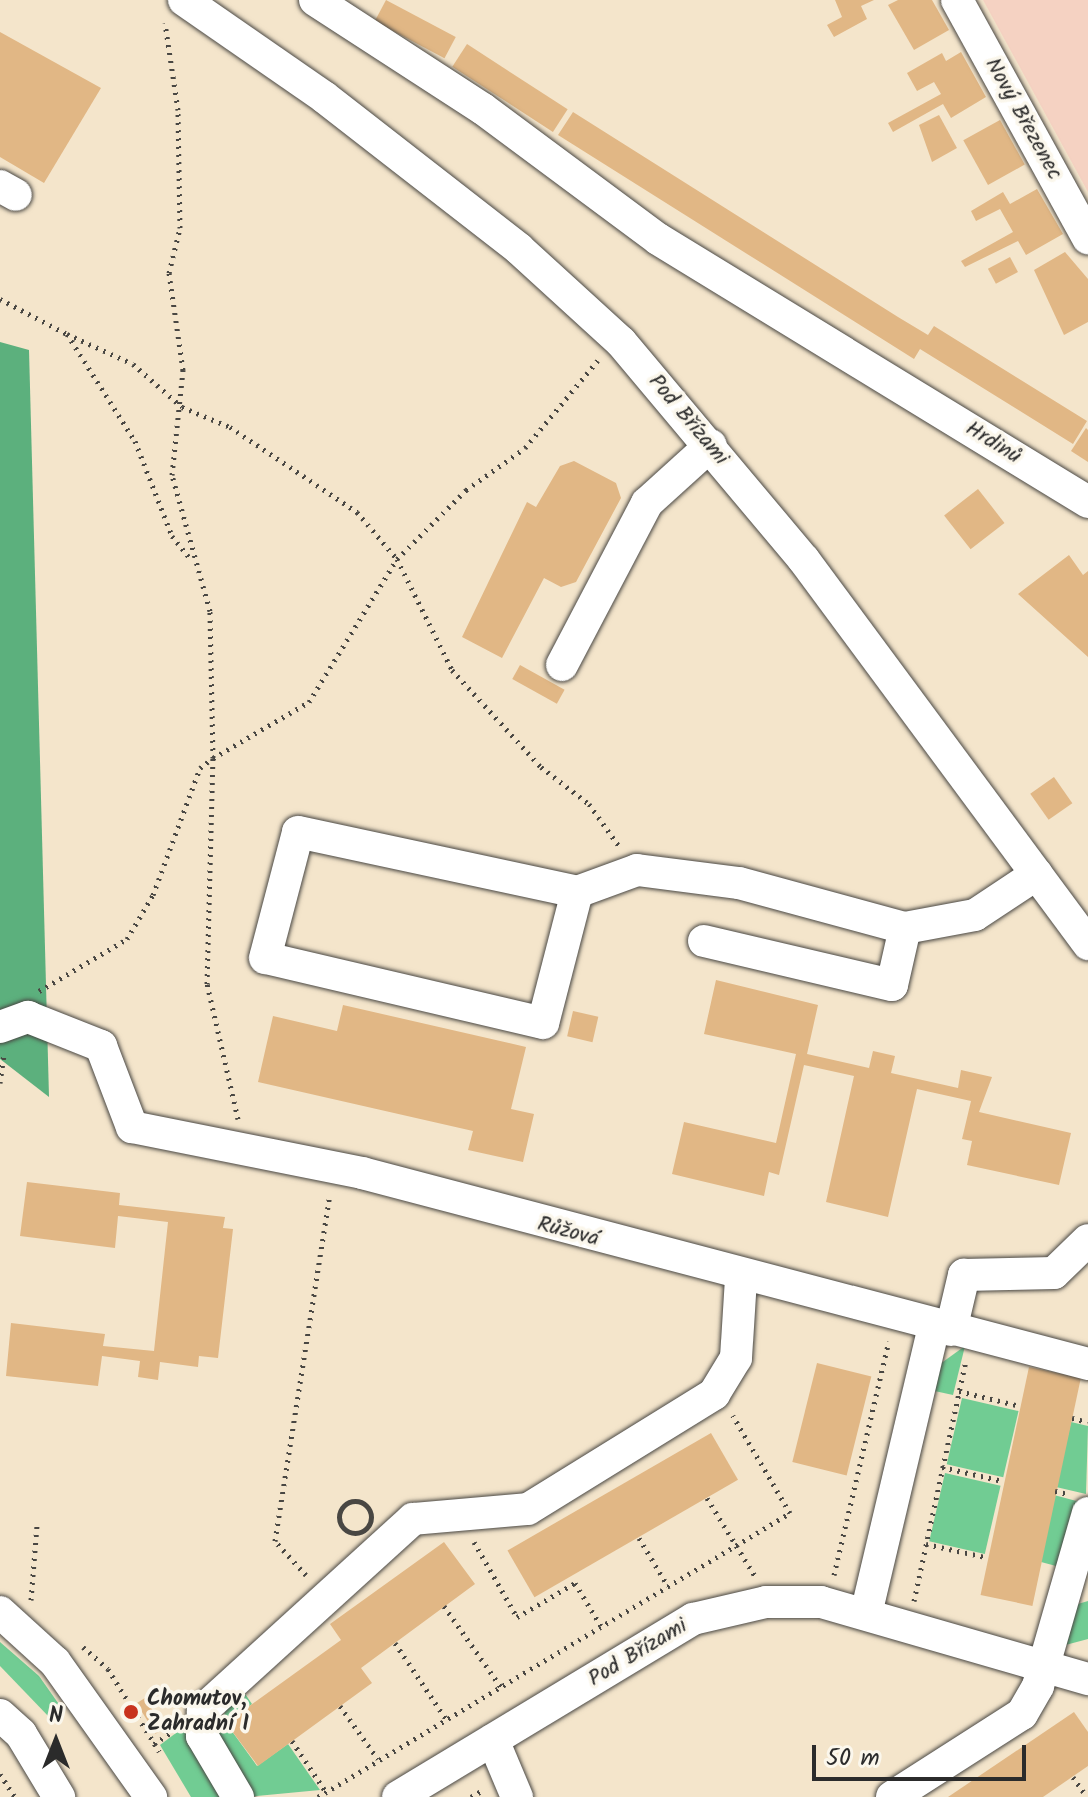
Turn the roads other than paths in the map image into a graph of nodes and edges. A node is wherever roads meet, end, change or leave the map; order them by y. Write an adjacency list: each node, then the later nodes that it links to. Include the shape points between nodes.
1 (315, 0): 6 (street, Hrdinů, via 483,109 658,239)
2 (957, 0): 4 (street, Nový Březenec)
3 (174, 8): 5 (street, Pod Břízami, via 336,106 519,249 621,342)
4 (1088, 238)
5 (711, 445): 7 (street, via 647,503); 8 (street, Pod Břízami)
6 (1088, 502)
7 (562, 665)
8 (1037, 874): 10 (street, via 975,915); 12 (street, Pod Břízami)
9 (577, 892): 9 (street, via 298,832 265,958 543,1023); 10 (street, via 637,870 739,883)
10 (905, 928): 11 (street, via 892,985)
11 (704, 941)
12 (1088, 944)
13 (0, 1027): 15 (street, Růžová, via 28,1017 101,1046 132,1127 335,1168)
14 (1088, 1240): 16 (street, via 1054,1273 964,1275)
15 (741, 1278): 16 (street, Růžová); 28 (street, via 736,1358 718,1390 528,1509 413,1519 323,1594 203,1710 202,1736)
16 (952, 1330): 17 (street, Růžová); 21 (street)
17 (1088, 1364)
18 (1088, 1513): 19 (street)
19 (1080, 1580): 22 (street)
20 (0, 1612): 27 (street, via 55,1662)
21 (866, 1614): 22 (street, Pod Břízami); 25 (street, Pod Břízami, via 821,1602 766,1602 693,1619)
22 (1042, 1666): 23 (street, Pod Břízami); 31 (street, via 1022,1714)
23 (1088, 1679)
24 (0, 1715): 26 (street, via 21,1734)
25 (493, 1740): 29 (street, Pod Břízami); 30 (street)
26 (59, 1797)
27 (151, 1797)
28 (238, 1797)
29 (398, 1797)
30 (517, 1797)
31 (892, 1797)

